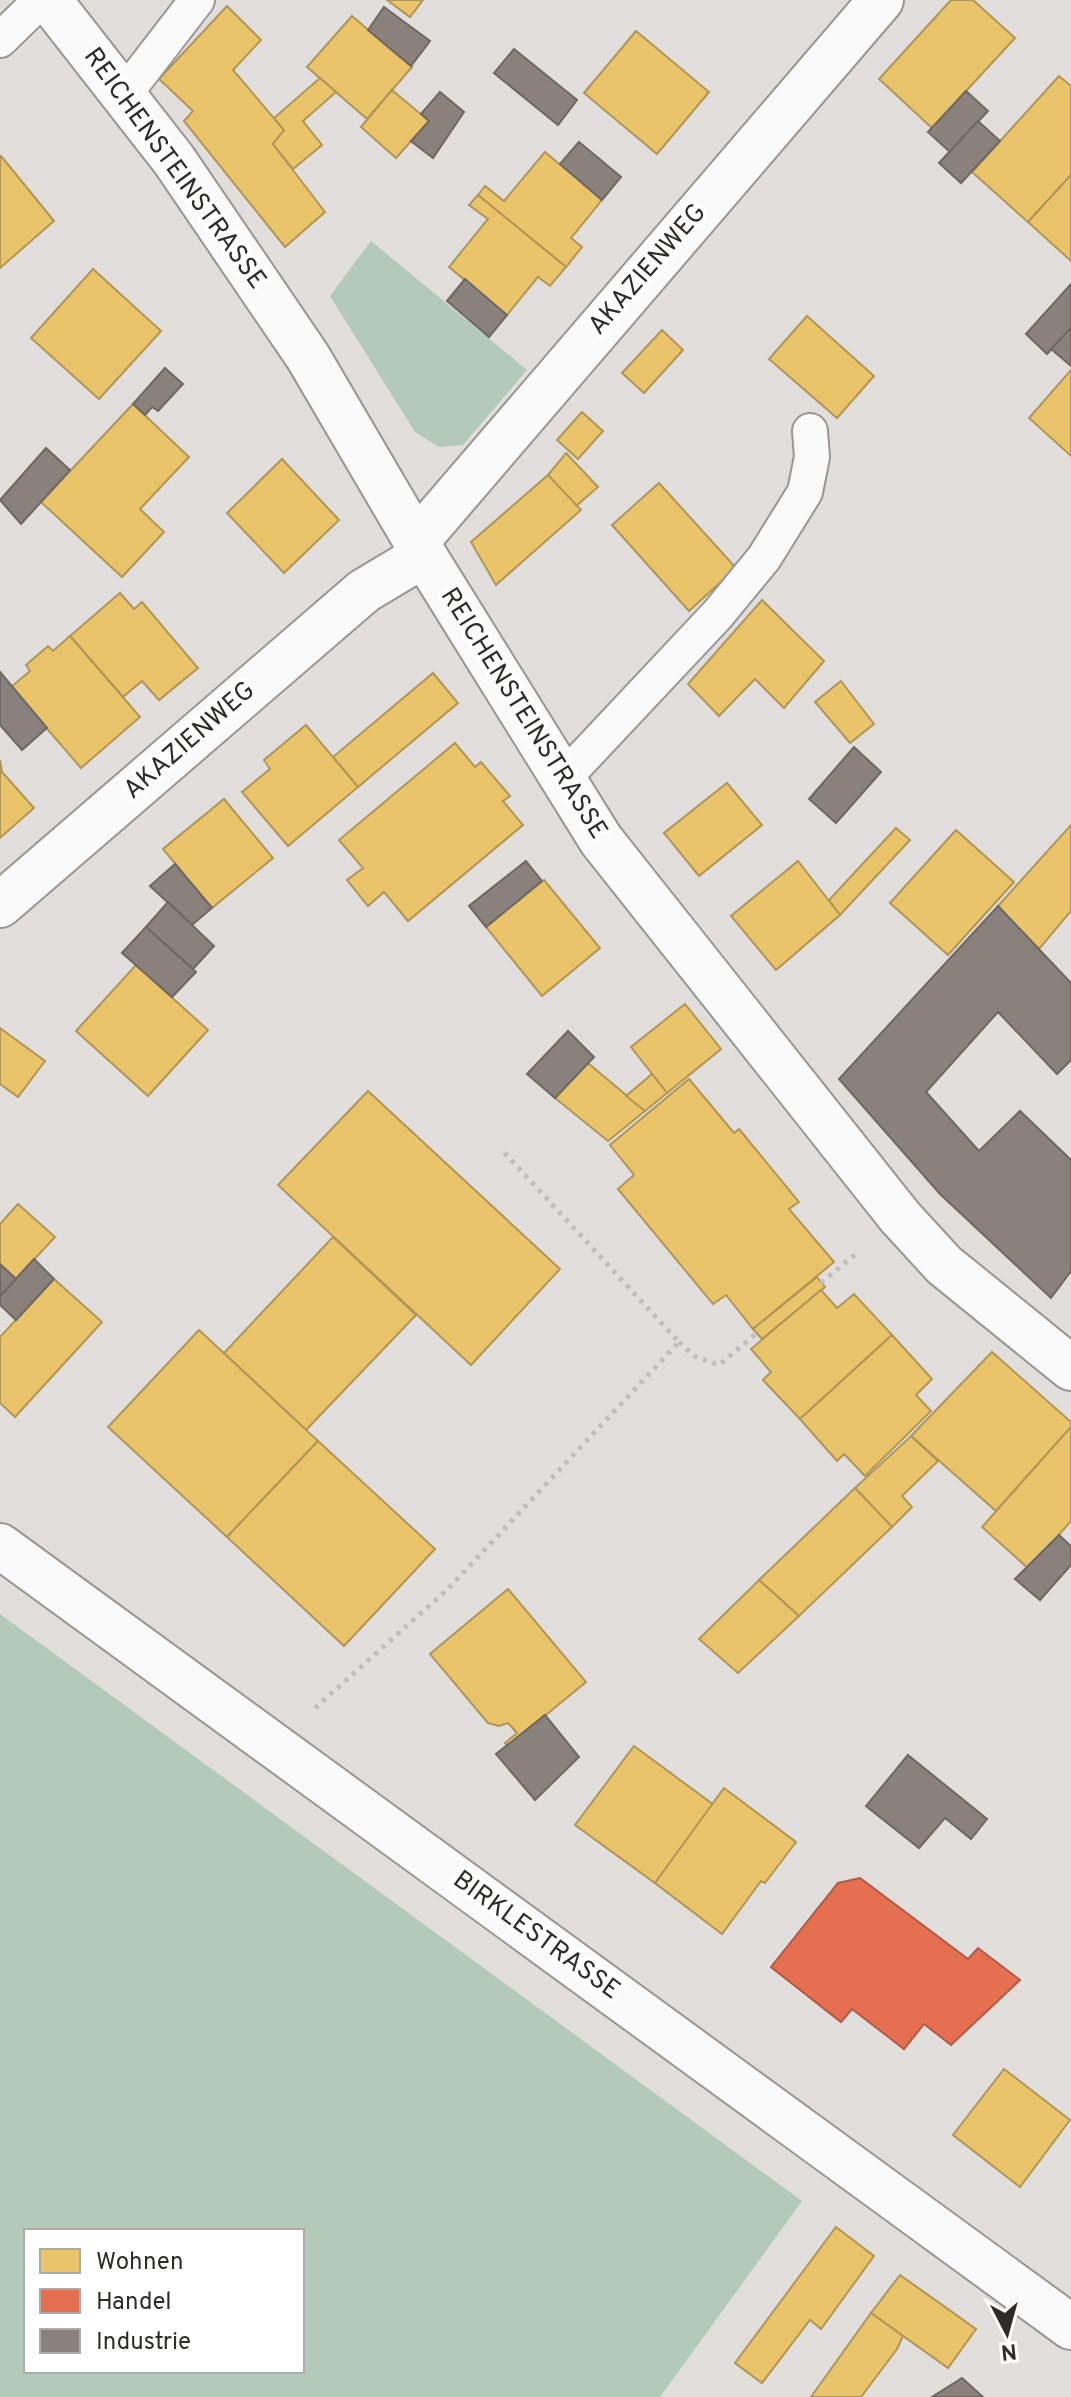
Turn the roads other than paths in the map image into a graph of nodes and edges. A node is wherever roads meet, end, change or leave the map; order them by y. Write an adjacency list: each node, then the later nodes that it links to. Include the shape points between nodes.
1 (41, 0): 5 (lane)
2 (49, 0): 6 (street, REICHENSTEINSTRASSE)
3 (197, 0): 6 (lane)
4 (881, 0): 8 (street, AKAZIENWEG)
5 (0, 40)
6 (123, 96): 8 (street, REICHENSTEINSTRASSE, via 174,160 308,357)
7 (810, 431): 9 (lane, via 812,457 805,492 764,558)
8 (420, 548): 9 (street, REICHENSTEINSTRASSE); 10 (street, AKAZIENWEG)
9 (563, 779): 11 (street, REICHENSTEINSTRASSE, via 601,840 900,1217 944,1265)
10 (0, 905)
11 (1071, 1368)
12 (0, 1546): 13 (street, BIRKLESTRASSE)
13 (1071, 2327)

